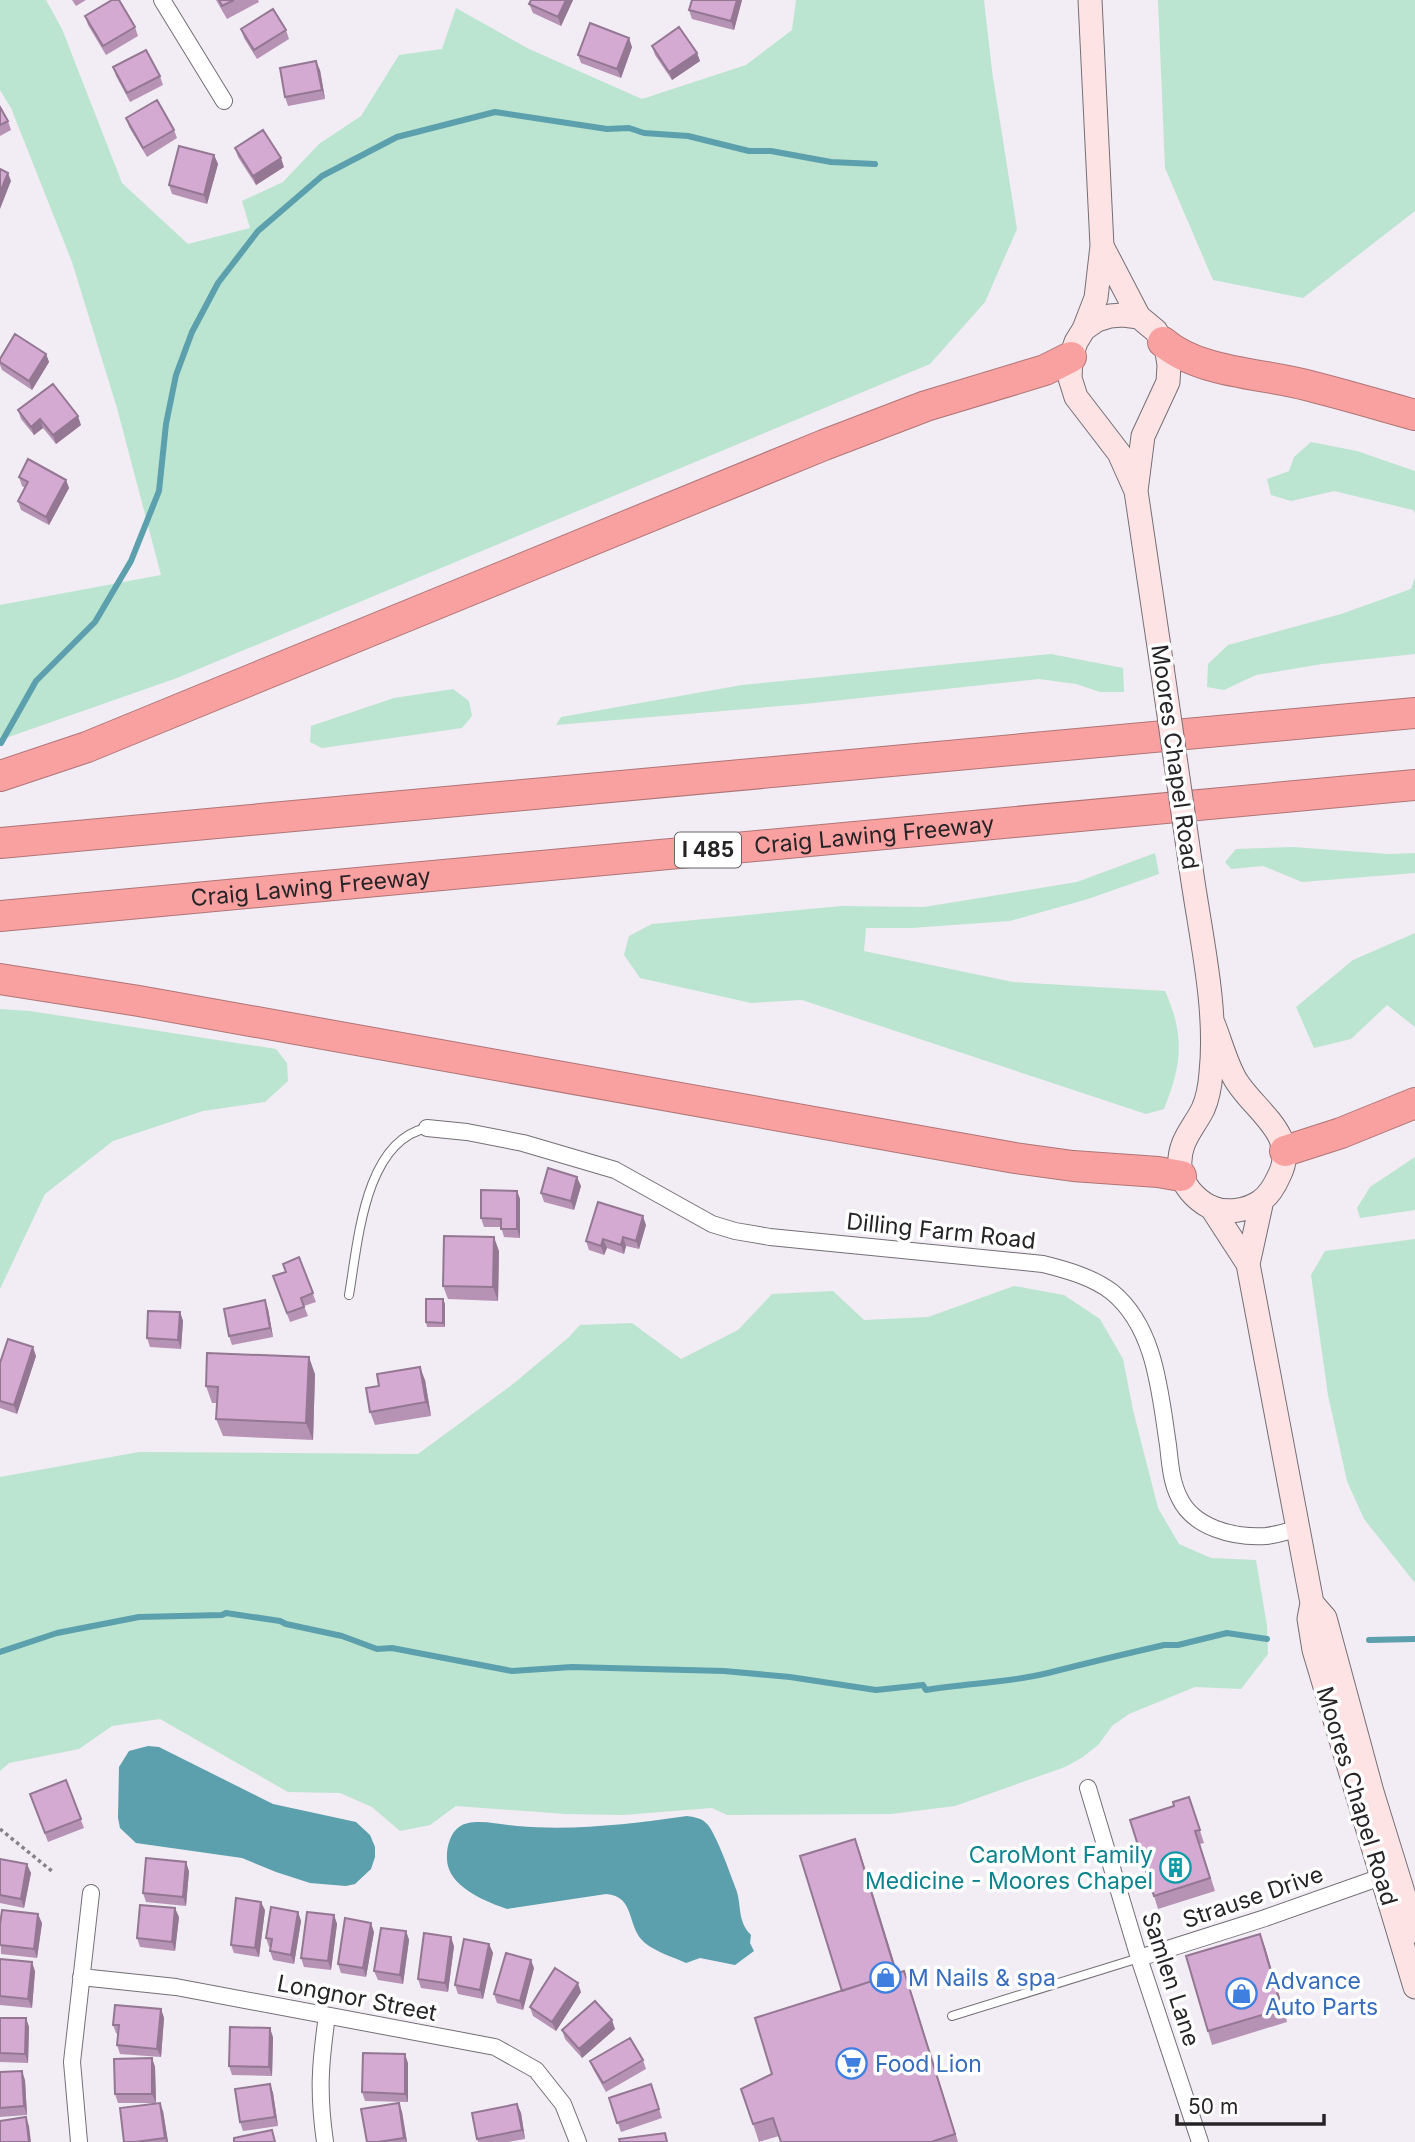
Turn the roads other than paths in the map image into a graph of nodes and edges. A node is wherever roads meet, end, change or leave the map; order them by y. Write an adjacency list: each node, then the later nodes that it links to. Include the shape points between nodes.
1 (162, 0): 3 (street)
2 (1090, 0): 4 (main road)
3 (224, 101)
4 (1102, 246): 5 (main road); 6 (main road, via 1096,298)
5 (1139, 317): 6 (main road, via 1110,316); 7 (main road)
6 (1084, 329): 8 (main road)
7 (1163, 342): 9 (highway, via 1194,362 1305,384); 10 (main road, Moores Chapel Road, via 1168,382 1143,436)
8 (1071, 357): 10 (main road, Moores Chapel Road, via 1070,378 1076,397 1119,453); 12 (highway, via 1045,370 926,406 824,445 87,747)
9 (1415, 415)
10 (1136, 491): 17 (main road, Moores Chapel Road, bridge)
11 (1415, 713): 14 (highway)
12 (0, 776)
13 (1415, 785): 15 (highway, Craig Lawing Freeway / I 485)
14 (0, 844)
15 (0, 916)
16 (0, 979): 21 (highway, via 1015,1158)
17 (1213, 1023): 20 (main road, Moores Chapel Road, via 1234,1077 1272,1123); 21 (main road, Moores Chapel Road, via 1208,1096 1181,1147)
18 (1415, 1104): 20 (highway)
19 (427, 1128): 25 (lane, via 396,1143 370,1187); 26 (street, Dilling Farm Road, via 523,1143 615,1170 712,1224 735,1231 1043,1264 1091,1280 1126,1309 1148,1348 1161,1397 1173,1479 1186,1509 1214,1529 1234,1534 1266,1536)
20 (1285, 1151): 22 (main road, Moores Chapel Road, via 1283,1169)
21 (1181, 1176): 23 (main road, Moores Chapel Road)
22 (1262, 1200): 23 (main road, via 1238,1210); 24 (main road, Moores Chapel Road)
23 (1211, 1207): 24 (main road, Moores Chapel Road)
24 (1248, 1264): 26 (main road, Moores Chapel Road)
25 (349, 1295)
26 (1297, 1529): 27 (main road, Moores Chapel Road)
27 (1312, 1603): 29 (main road, Moores Chapel Road, via 1309,1619 1315,1660); 31 (main road, Moores Chapel Road, via 1325,1618)
28 (1088, 1788): 32 (street, Samlen Lane)
29 (1381, 1877): 32 (street, Strause Drive); 34 (main road, Moores Chapel Road)
30 (91, 1893): 33 (street)
31 (1415, 1931)
32 (1139, 1958): 36 (lane); 40 (street, Samlen Lane)
33 (81, 1977): 35 (street, Longnor Street, via 176,1987); 37 (street, via 72,2062)
34 (1415, 1987)
35 (327, 2016): 38 (street, via 320,2062); 39 (street, Longnor Street, via 495,2047 536,2070 563,2104)
36 (952, 2016)
37 (79, 2142)
38 (326, 2142)
39 (578, 2142)
40 (1199, 2142)

